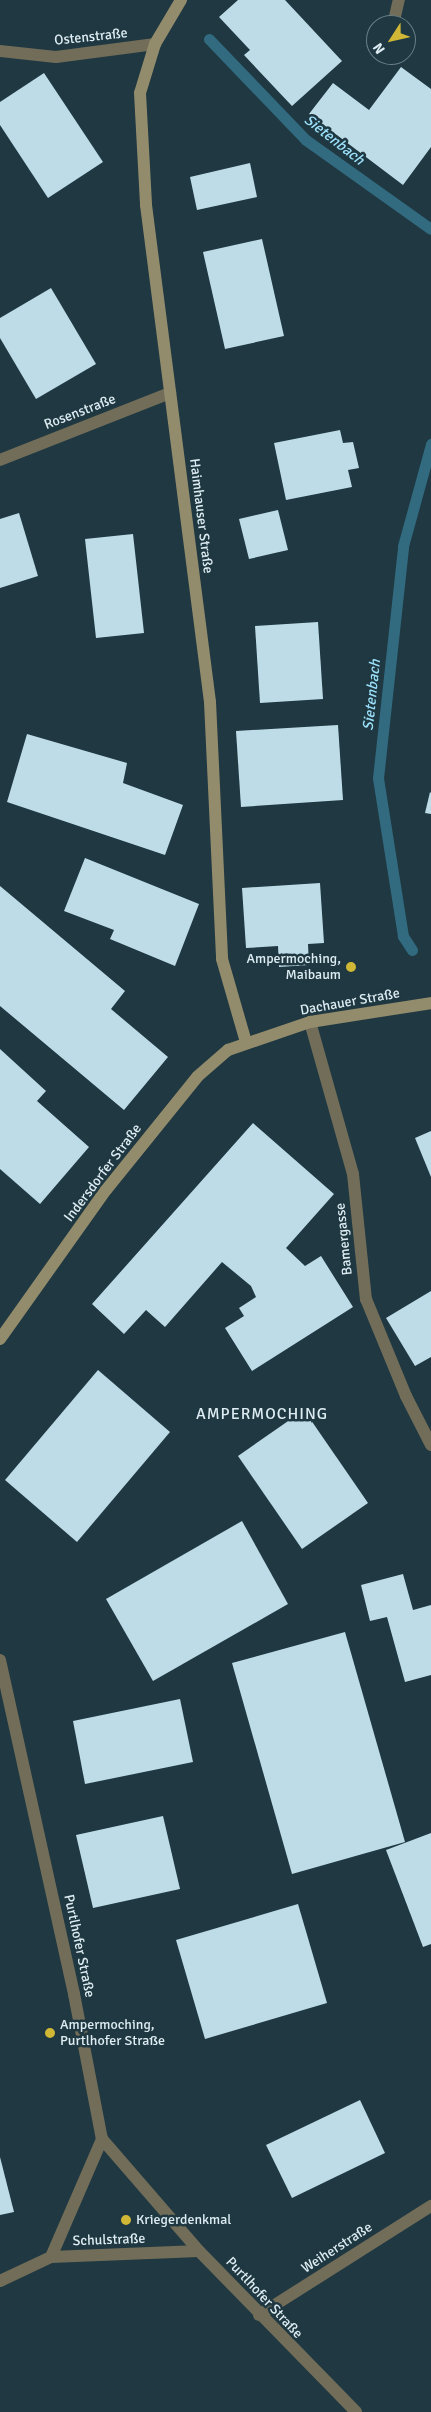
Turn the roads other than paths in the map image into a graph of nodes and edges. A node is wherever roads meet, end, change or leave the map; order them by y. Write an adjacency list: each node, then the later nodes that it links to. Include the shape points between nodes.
1 (181, 0): 4 (main road, Haimhauser Straße)
2 (399, 0): 3 (street)
3 (396, 15)
4 (155, 44): 5 (street, Ostenstraße, via 56,57); 6 (main road, Haimhauser Straße, via 140,93 146,205)
5 (0, 51)
6 (170, 393): 7 (street, Rosenstraße); 10 (main road, Haimhauser Straße, via 210,702 222,959)
7 (0, 460)
8 (431, 1003): 9 (main road, Dachauer Straße)
9 (310, 1022): 10 (main road, Dachauer Straße); 12 (street, Bamergasse, via 352,1174 366,1299 406,1396)
10 (246, 1042): 11 (main road, Indersdorfer Straße, via 228,1050 198,1076 106,1190)
11 (0, 1339)
12 (431, 1445)
13 (0, 1660): 14 (street, Purtlhofer Straße, via 74,1994)
14 (102, 2139): 16 (street, Purtlhofer Straße); 17 (street, Schulstraße)
15 (431, 2206): 19 (street, Weiherstraße)
16 (199, 2251): 17 (street, Schulstraße); 19 (street, Purtlhofer Straße)
17 (50, 2257): 18 (street, Schulstraße)
18 (0, 2281)
19 (259, 2315): 20 (street, Purtlhofer Straße)
20 (356, 2412)

